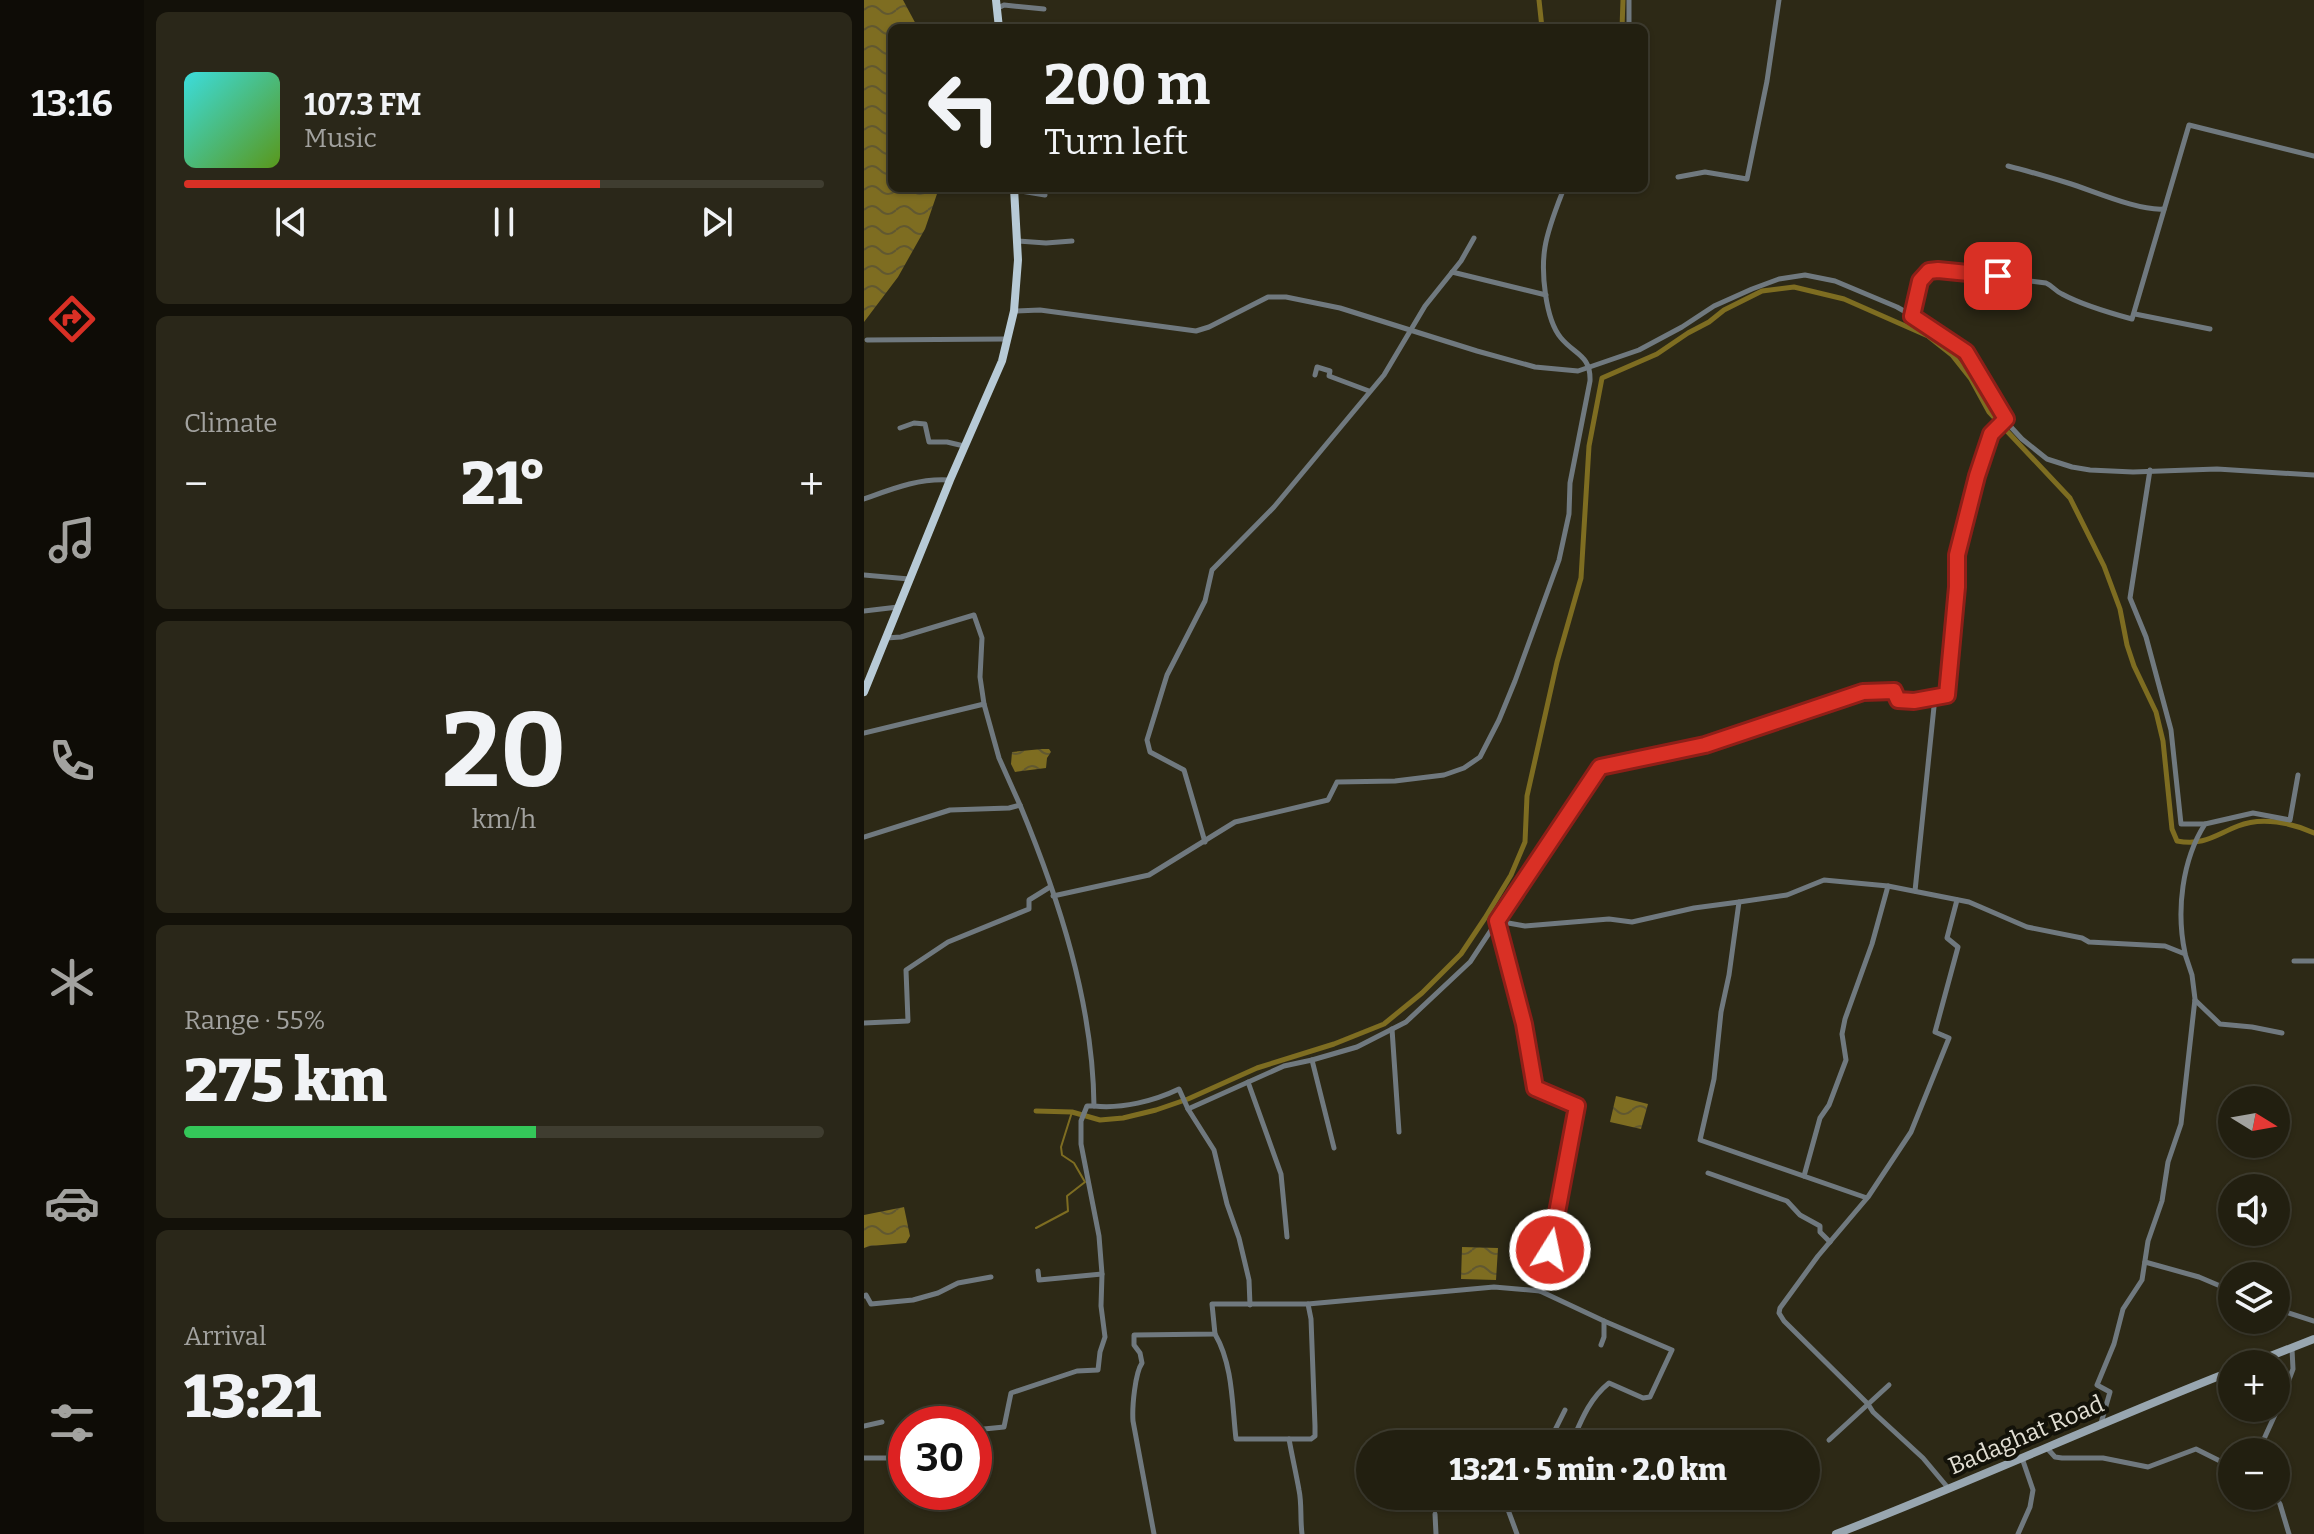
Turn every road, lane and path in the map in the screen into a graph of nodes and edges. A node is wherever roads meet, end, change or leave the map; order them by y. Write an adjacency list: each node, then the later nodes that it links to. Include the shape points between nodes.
1 (1629, 0): 6 (street)
2 (1779, 0): 9 (street, via 1747,179 1705,172)
3 (997, 4): 4 (street); 5 (main road)
4 (1044, 9)
5 (999, 24)
6 (1629, 24)
7 (2314, 156): 14 (street, via 2189,125)
8 (2008, 166): 14 (street)
9 (1678, 177)
10 (1014, 192): 16 (main road)
11 (1030, 192): 13 (street)
12 (1563, 192): 19 (street, via 1544,248)
13 (1045, 195)
14 (2165, 209): 21 (street)
15 (1474, 238): 18 (street)
16 (1017, 241): 17 (street); 20 (main road)
17 (1072, 241)
18 (1452, 272): 19 (street); 24 (street)
19 (1546, 295): 27 (street, via 1559,336)
20 (1014, 311): 24 (street, via 1196,331 1268,297 1286,297); 25 (main road)
21 (2135, 314): 22 (street, via 2132,319 2104,311 2038,281 1938,270 1920,281); 23 (street)
22 (1912, 316): 27 (street, via 1835,281 1805,275 1779,279 1714,306 1639,350); 30 (street, via 1966,352)
23 (2210, 329)
24 (1412, 331): 27 (street, via 1535,367); 29 (street)
25 (1007, 339): 26 (street); 32 (main road)
26 (867, 340)
27 (1591, 368): 50 (street, via 1559,560 1515,681 1480,757 1444,775 1337,782 1328,800 1235,822)
28 (1315, 375): 29 (street, via 1317,367)
29 (1369, 391): 50 (street, via 1274,507 1212,570 1205,601 1167,675 1147,740 1150,752 1184,770)
30 (2006, 419): 33 (street, via 2047,459 2090,470); 43 (street, via 1991,434 1977,476 1957,555 1947,695)
31 (900, 428): 32 (street, via 925,424 929,442)
32 (965, 446): 35 (main road)
33 (2150, 470): 34 (street); 48 (street, via 2130,598 2171,730 2181,824)
34 (2314, 475)
35 (950, 480): 36 (street, via 905,484); 38 (main road)
36 (864, 499)
37 (864, 575): 38 (street)
38 (910, 580): 39 (main road)
39 (899, 607): 40 (street); 41 (main road)
40 (864, 611)
41 (886, 638): 42 (main road); 44 (street, via 974,615 982,638)
42 (864, 692)
43 (1935, 697): 53 (street); 57 (street, via 1898,700 1894,691 1863,692 1705,745 1600,767)
44 (984, 704): 45 (street); 47 (street, via 999,758)
45 (864, 733)
46 (2298, 775): 48 (street, via 2290,820 2253,813)
47 (1020, 805): 49 (street, via 950,810); 52 (street)
48 (2205, 824): 58 (street, via 2192,847 2180,905)
49 (864, 837)
50 (1205, 842): 54 (street, via 1149,875)
51 (1888, 886): 53 (street); 56 (street, via 1824,880 1787,895); 72 (street, via 1845,1019 1846,1060 1820,1118)
52 (1050, 887): 54 (street); 62 (street, via 1029,900 1029,909 948,942 906,970 908,1021)
53 (1915, 891): 55 (street)
54 (1053, 896): 67 (street, via 1088,1031 1094,1079)
55 (1957, 900): 58 (street, via 2027,927 2089,942 2165,946); 73 (street, via 1947,938 1958,947 1935,1032 1949,1038 1911,1132)
56 (1739, 902): 57 (street, via 1632,922 1525,926); 72 (street, via 1700,1140)
57 (1497, 921): 63 (street, via 1470,962 1417,1013); 81 (street, via 1535,1088 1577,1106)
58 (2185, 954): 61 (street)
59 (2294, 961): 60 (street)
60 (2314, 961)
61 (2195, 999): 64 (street, via 2220,1024); 76 (street, via 2181,1124)
62 (864, 1023)
63 (1392, 1029): 65 (street, via 1357,1047); 69 (street)
64 (2282, 1033)
65 (1312, 1060): 66 (street); 70 (street)
66 (1248, 1082): 68 (street); 74 (street, via 1281,1174)
67 (1091, 1106): 68 (street, via 1117,1106 1180,1090); 78 (street, via 1081,1121 1081,1144)
68 (1187, 1107): 84 (street, via 1214,1150 1243,1252)
69 (1399, 1132)
70 (1334, 1148)
71 (1708, 1173): 75 (street, via 1787,1201 1820,1226)
72 (1804, 1176): 73 (street)
73 (1867, 1198): 75 (street)
74 (1287, 1237)
75 (1830, 1242): 95 (street, via 1779,1313)
76 (2145, 1262): 80 (street); 98 (street, via 2097,1385 2110,1392)
77 (1038, 1271): 78 (street, via 1039,1280)
78 (1102, 1274): 100 (street, via 1105,1337 1098,1370 1077,1371 1011,1393 1004,1427)
79 (991, 1277): 82 (street, via 913,1300 871,1304)
80 (2218, 1285)
81 (1540, 1291): 83 (street, via 1494,1287); 86 (street)
82 (864, 1296)
83 (1308, 1304): 84 (street); 104 (street, via 1315,1436)
84 (1250, 1305): 88 (street, via 1212,1304)
85 (2290, 1313): 87 (street)
86 (1604, 1321): 90 (street); 102 (street, via 1672,1350 1650,1397 1609,1383 1587,1408)
87 (2314, 1321)
88 (1215, 1334): 104 (street, via 1228,1370 1236,1439); 115 (street, via 1133,1336 1142,1363 1137,1369 1133,1421)
89 (2314, 1339): 91 (main road)
90 (1601, 1345)
91 (2292, 1348): 92 (main road); 103 (street, via 2293,1369)
92 (2287, 1350)
93 (2218, 1377): 98 (main road, Badaghat Road)
94 (1889, 1385): 95 (street)
95 (1868, 1404): 105 (street); 111 (street)
96 (1565, 1410): 101 (street)
97 (882, 1422): 99 (street)
98 (2101, 1424): 106 (main road, Badaghat Road)
99 (864, 1426)
100 (992, 1428)
101 (1555, 1430)
102 (1577, 1430)
103 (2264, 1438)
104 (1289, 1439): 116 (street)
105 (1829, 1440)
106 (2046, 1446): 107 (main road, Badaghat Road); 110 (street, via 2055,1457 2103,1458 2148,1467 2196,1449)
107 (2022, 1457): 111 (main road, Badaghat Road); 120 (street, via 2033,1490)
108 (864, 1458): 109 (street)
109 (888, 1458)
110 (2218, 1460)
111 (1949, 1490): 119 (main road, Badaghat Road)
112 (1508, 1510): 118 (street)
113 (2282, 1510): 121 (street)
114 (1435, 1514): 117 (street)
115 (1154, 1534)
116 (1302, 1534)
117 (1436, 1534)
118 (1517, 1534)
119 (1836, 1534)
120 (2018, 1534)
121 (2289, 1534)

